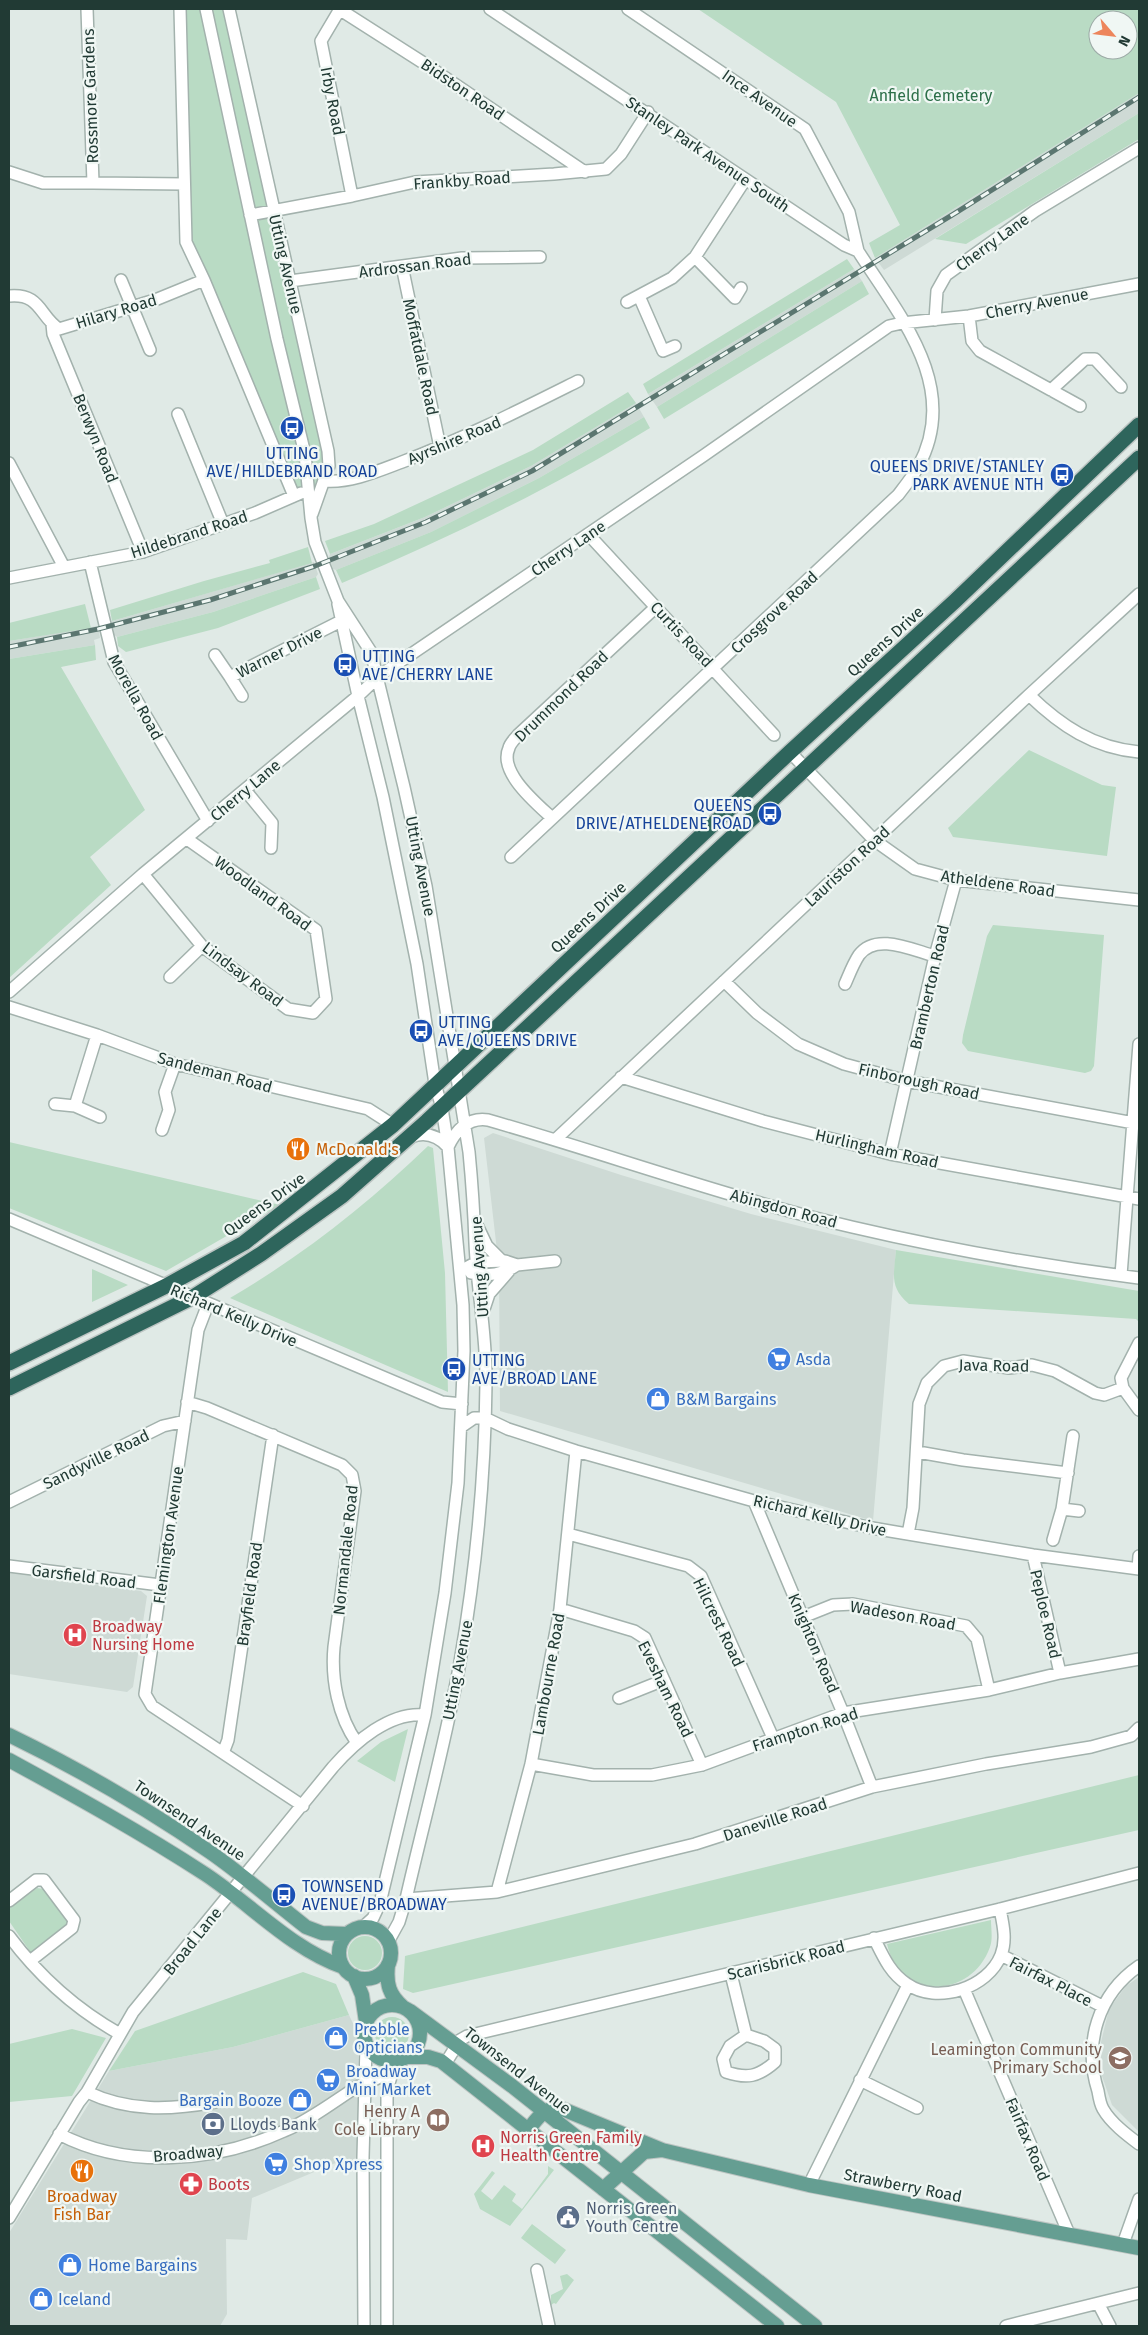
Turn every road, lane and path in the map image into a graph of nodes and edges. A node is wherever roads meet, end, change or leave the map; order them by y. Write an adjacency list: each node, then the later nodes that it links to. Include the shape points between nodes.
1 (86, 9): 13 (street, Rossmore Gardens)
2 (180, 9): 14 (street)
3 (206, 9): 17 (street, Utting Avenue)
4 (229, 9): 16 (street, Utting Avenue)
5 (339, 9): 11 (street, Bidston Road); 15 (street, Irby Road, via 321,41)
6 (490, 9): 8 (street, Stanley Park Avenue South)
7 (628, 9): 18 (street, Ince Avenue, via 805,129 849,212)
8 (648, 112): 11 (street, Frankby Road, via 621,154 606,169); 12 (street, Stanley Park Avenue South)
9 (1139, 148): 32 (street, Cherry Lane, via 1035,211 946,275 937,291)
10 (9, 172): 13 (street, Rossmore Gardens, via 43,183)
11 (585, 172): 15 (street, Frankby Road, via 415,182)
12 (745, 180): 18 (street, Stanley Park Avenue South); 20 (street)
13 (93, 183): 14 (street, Rossmore Gardens)
14 (184, 184): 23 (street, via 186,242)
15 (352, 196): 16 (street, Frankby Road)
16 (274, 211): 17 (street, Frankby Road); 24 (street, Utting Avenue)
17 (250, 215): 47 (street, Utting Avenue, via 305,454)
18 (858, 251): 33 (street)
19 (540, 257): 21 (street, Ardrossan Road, via 462,258)
20 (695, 257): 26 (street, via 735,298); 28 (street, via 672,278)
21 (402, 266): 24 (street, Ardrossan Road); 43 (street, Moffatdale Road)
22 (121, 280): 30 (street)
23 (204, 280): 30 (street, Hilary Road); 49 (street)
24 (290, 281): 46 (street, Utting Avenue, via 328,451 329,466)
25 (1139, 284): 31 (street, Cherry Avenue)
26 (741, 288)
27 (9, 296): 34 (street, Hilary Road, via 33,301)
28 (639, 296): 29 (street); 35 (street, via 663,351)
29 (627, 302)
30 (131, 308): 34 (street, Hilary Road, via 58,329); 36 (street)
31 (969, 316): 32 (street, Cherry Avenue); 39 (street, via 972,341 980,351)
32 (935, 320): 33 (street, Cherry Lane)
33 (902, 322): 52 (street, Cherry Lane, via 888,326); 61 (street, Crosgrove Road, via 922,354 934,405 930,436 919,466 898,495)
34 (52, 324): 53 (street, Berwyn Road, via 53,334)
35 (675, 346)
36 (150, 350)
37 (578, 380): 43 (street, Ayrshire Road, via 492,425)
38 (1121, 387): 39 (street, via 1095,359 1084,359)
39 (1051, 390): 40 (street)
40 (1080, 406)
41 (178, 414): 51 (street)
42 (1139, 425): 68 (highway, Queens Drive, via 954,602)
43 (440, 447): 46 (street, Ayrshire Road, via 369,474)
44 (1139, 458): 70 (highway)
45 (9, 463): 55 (street)
46 (325, 480): 48 (street, Utting Avenue)
47 (308, 491): 48 (street); 49 (street, Hildebrand Road); 50 (street, Utting Avenue)
48 (320, 492): 50 (street, Utting Avenue)
49 (294, 496): 51 (street, Hildebrand Road)
50 (311, 518): 59 (street, Utting Avenue, via 315,542)
51 (223, 524): 53 (street, Hildebrand Road)
52 (588, 534): 58 (street, Curtis Road); 62 (street, Cherry Lane)
53 (143, 552): 54 (street, Hildebrand Road)
54 (90, 562): 55 (street, Hildebrand Road); 73 (street, Morella Road, via 114,662)
55 (64, 567): 56 (street, Hildebrand Road)
56 (9, 578)
57 (1139, 594): 64 (street, Lauriston Road)
58 (656, 607): 61 (street, Curtis Road); 72 (street, Drummond Road, via 509,747 507,760 511,774)
59 (345, 619): 62 (street, Utting Avenue, via 371,652); 63 (street, Warner Drive); 66 (street, Utting Avenue)
60 (215, 655): 63 (street)
61 (714, 669): 67 (street, Curtis Road); 72 (street, Crosgrove Road)
62 (379, 676): 66 (street, Cherry Lane); 92 (street, Utting Avenue, via 426,886)
63 (230, 677): 65 (street, Warner Drive)
64 (1028, 695): 69 (street, via 1052,717 1087,738 1116,750); 75 (street, Lauriston Road)
65 (242, 696)
66 (358, 696): 71 (street, Cherry Lane); 95 (street, Utting Avenue, via 402,888 431,1043)
67 (774, 735)
68 (790, 752): 70 (street); 92 (highway, Queens Drive)
69 (1139, 752)
70 (807, 769): 75 (street, Atheldene Road); 96 (highway)
71 (245, 790): 73 (street, Cherry Lane); 76 (street, via 272,823)
72 (552, 818): 77 (street, Crosgrove Road)
73 (208, 821): 74 (street, Cherry Lane)
74 (187, 839): 78 (street, Cherry Lane); 88 (street, Woodland Road, via 316,930 326,999)
75 (874, 840): 79 (street, Atheldene Road, via 915,869); 84 (street, Lauriston Road)
76 (271, 848)
77 (511, 856)
78 (143, 874): 81 (street, Lindsay Road); 86 (street, Cherry Lane)
79 (956, 880): 80 (street, Atheldene Road); 82 (street, Bramberton Road)
80 (1139, 900)
81 (202, 946): 83 (street); 88 (street, Lindsay Road, via 288,1009)
82 (936, 956): 85 (street, via 882,943 869,945 859,956); 94 (street, Bramberton Road)
83 (170, 977)
84 (724, 981): 93 (street, Lauriston Road); 94 (street, Finborough Road, via 757,1013 798,1044 844,1064)
85 (845, 984)
86 (9, 992)
87 (9, 1007): 89 (street, Sandeman Road)
88 (313, 1013)
89 (98, 1035): 91 (street, Sandeman Road); 98 (street)
90 (1139, 1044): 101 (street)
91 (175, 1064): 102 (street, Sandeman Road, via 368,1110); 104 (street, via 166,1092 169,1110)
92 (454, 1065): 95 (highway, Queens Drive); 96 (street, Utting Avenue)
93 (620, 1077): 106 (street, Lauriston Road); 108 (street, Hurlingham Road, via 763,1121)
94 (907, 1081): 101 (street, Finborough Road); 108 (street, Bramberton Road)
95 (435, 1084): 99 (street, Utting Avenue); 102 (highway, Queens Drive)
96 (459, 1091): 99 (highway); 103 (street, Utting Avenue)
97 (55, 1104): 98 (street)
98 (75, 1106): 100 (street)
99 (442, 1108): 105 (highway); 107 (street, Utting Avenue)
100 (100, 1116)
101 (1136, 1123): 109 (street)
102 (393, 1125): 120 (highway, Queens Drive, via 244,1243)
103 (465, 1125): 106 (street, Abingdon Road, via 475,1119 488,1120); 107 (street); 111 (street, Utting Avenue)
104 (162, 1130)
105 (411, 1137): 107 (street, via 421,1134 433,1136); 121 (highway, via 342,1196 261,1254)
106 (556, 1139): 118 (street, Abingdon Road, via 717,1190 852,1227 994,1256)
107 (448, 1147): 116 (street, Utting Avenue)
108 (890, 1154): 109 (street, Hurlingham Road)
109 (1134, 1198): 118 (street)
110 (9, 1219): 120 (street, Richard Kelly Drive)
111 (475, 1222): 112 (street, via 487,1246); 114 (street, Utting Avenue)
112 (502, 1260): 114 (street); 115 (street)
113 (554, 1261): 115 (street)
114 (477, 1262): 116 (street); 117 (street, Utting Avenue)
115 (513, 1268): 117 (street); 123 (street, via 490,1294)
116 (460, 1271): 117 (street); 129 (street, Utting Avenue, via 464,1346)
117 (478, 1275): 123 (street, Utting Avenue)
118 (1121, 1275): 119 (street, Abingdon Road)
119 (1139, 1278)
120 (166, 1286): 121 (street, Richard Kelly Drive); 125 (highway, Queens Drive)
121 (193, 1297): 122 (street, Richard Kelly Drive); 126 (highway)
122 (208, 1304): 128 (street, Flemington Avenue, via 200,1323); 129 (street, Richard Kelly Drive, via 442,1402)
123 (482, 1314): 131 (street, Utting Avenue, via 486,1352)
124 (1139, 1343): 127 (street, via 1120,1378)
125 (9, 1362)
126 (9, 1388)
127 (1123, 1388): 130 (street); 139 (street, Java Road, via 1104,1395 1095,1393 1055,1371 1032,1365 1009,1368 963,1361 944,1366 927,1383 919,1404)
128 (187, 1402): 132 (street, Flemington Avenue); 136 (street, Normandale Road)
129 (462, 1404): 133 (street, Utting Avenue)
130 (1139, 1410)
131 (485, 1418): 133 (street, via 474,1418); 134 (street, Richard Kelly Drive); 135 (street, Utting Avenue)
132 (185, 1421): 142 (street, Sandyville Road, via 162,1426); 152 (street, Flemington Avenue)
133 (461, 1427): 161 (street, Utting Avenue, via 446,1593)
134 (508, 1429): 135 (street, Richard Kelly Drive); 138 (street, Richard Kelly Drive)
135 (484, 1433): 176 (street, Utting Avenue, via 476,1548 459,1664)
136 (273, 1436): 165 (street, Normandale Road, via 342,1465 354,1481 333,1661 342,1714); 166 (street, Brayfield Road, via 228,1740)
137 (1073, 1436): 140 (street)
138 (576, 1451): 141 (street, Richard Kelly Drive); 145 (street, Lambourne Road)
139 (918, 1452): 140 (street); 146 (street, Java Road)
140 (1068, 1473): 143 (street)
141 (754, 1500): 146 (street, Richard Kelly Drive); 154 (street, Knighton Road)
142 (9, 1502)
143 (1062, 1509): 144 (street); 147 (street)
144 (1079, 1511)
145 (568, 1534): 153 (street, Lambourne Road); 164 (street, Hilcrest Road, via 688,1566 701,1576)
146 (908, 1534): 148 (street, Richard Kelly Drive)
147 (1053, 1540)
148 (1033, 1555): 151 (street, Richard Kelly Drive); 156 (street, Peploe Road)
149 (1139, 1556): 151 (street)
150 (9, 1566): 152 (street, Garsfield Road)
151 (1139, 1569)
152 (160, 1584): 166 (street, Flemington Avenue, via 145,1683 146,1699)
153 (560, 1609): 157 (street, Evesham Road, via 634,1631 645,1638); 168 (street, Lambourne Road)
154 (803, 1617): 158 (street, Wadeson Road, via 833,1605 853,1604 966,1626 977,1639); 160 (street, Knighton Road)
155 (1139, 1659): 156 (street, Frampton Road)
156 (1060, 1673): 158 (street, Frampton Road)
157 (664, 1680): 159 (street); 169 (street, Evesham Road)
158 (989, 1690): 160 (street, Frampton Road)
159 (618, 1698)
160 (843, 1713): 164 (street, Frampton Road); 170 (street, Knighton Road)
161 (425, 1715): 165 (street, Broad Lane, via 400,1719); 179 (street, Utting Avenue, via 380,1903)
162 (1139, 1728): 170 (street, Daneville Road, via 1131,1736 1092,1748 986,1764)
163 (9, 1736): 173 (main road, Townsend Avenue, via 73,1767 144,1809)
164 (773, 1738): 169 (street, Frampton Road)
165 (357, 1743): 171 (street, Broad Lane)
166 (223, 1753): 171 (street, Flemington Avenue)
167 (9, 1760): 175 (main road, via 124,1825)
168 (532, 1764): 169 (street, Frampton Road, via 593,1775 652,1775); 174 (street, Lambourne Road)
169 (702, 1765)
170 (872, 1787): 174 (street, Daneville Road, via 695,1844)
171 (303, 1806): 173 (street, Broad Lane)
172 (1139, 1873): 178 (street, Scarisbrick Road)
173 (244, 1878): 175 (street, Broad Lane); 180 (main road, Townsend Avenue, via 306,1927 322,1933)
174 (497, 1892): 176 (street, Daneville Road)
175 (232, 1893): 188 (main road, via 304,1949); 196 (street, Broad Lane, via 133,2012)
176 (406, 1899): 183 (street, Utting Avenue)
177 (9, 1901): 185 (street, via 36,1880 44,1880 74,1920 72,1928)
178 (1000, 1909): 182 (street, Scarisbrick Road); 184 (street, via 1005,1933)
179 (363, 1927): 180 (main road); 183 (main road, via 378,1930)
180 (347, 1934): 188 (main road, via 339,1950)
181 (9, 1937): 185 (street)
182 (874, 1938): 189 (street, Scarisbrick Road); 191 (street, via 887,1965)
183 (388, 1942): 186 (main road, via 391,1950)
184 (1001, 1955): 192 (street, via 985,1975); 193 (street, Fairfax Place)
185 (30, 1961): 196 (street, via 70,2001)
186 (388, 1965): 190 (main road, via 376,1976); 194 (main road, Townsend Avenue, via 388,1988)
187 (1139, 1966): 193 (street, via 1127,1975)
188 (343, 1967): 190 (main road)
189 (731, 1974): 197 (street); 199 (street, Scarisbrick Road, via 467,2036)
190 (354, 1976): 195 (main road, via 362,1995)
191 (908, 1985): 192 (street, via 937,1995); 203 (street)
192 (964, 1990): 218 (street, Fairfax Road)
193 (1102, 2006): 211 (street, via 1092,2040 1093,2076 1103,2110)
194 (406, 2009): 195 (main road, via 391,2005 379,2008); 199 (main road, Townsend Avenue); 200 (main road, via 419,2024 420,2032 416,2049)
195 (366, 2022): 198 (main road)
196 (120, 2034): 205 (street, Broad Lane)
197 (746, 2035): 197 (street, via 764,2040 775,2048 774,2062 764,2072 743,2078 726,2072 723,2059 730,2046)
198 (366, 2045): 200 (main road, via 384,2061); 204 (street)
199 (456, 2045): 201 (street); 208 (main road, Townsend Avenue)
200 (406, 2058): 201 (main road, via 428,2057); 202 (street)
201 (445, 2064): 209 (main road)
202 (393, 2070): 204 (street, Broadway); 225 (street, via 387,2090)
203 (860, 2080): 207 (street); 214 (street)
204 (364, 2084): 210 (street, Broadway, via 285,2131 213,2154 144,2157 75,2142); 224 (street)
205 (87, 2092): 206 (street, via 137,2108 169,2109); 210 (street, Broad Lane)
206 (215, 2102)
207 (917, 2108)
208 (543, 2112): 209 (main road); 212 (main road, Strawberry Road, via 560,2108); 213 (main road, Townsend Avenue)
209 (528, 2130): 215 (main road)
210 (59, 2134): 217 (street, Broad Lane)
211 (1139, 2144)
212 (662, 2150): 213 (main road, Strawberry Road, via 644,2152); 214 (main road, Strawberry Road)
213 (621, 2173): 215 (main road, Strawberry Road); 228 (main road, Townsend Avenue)
214 (809, 2185): 218 (main road, Strawberry Road)
215 (603, 2189): 227 (main road)
216 (1139, 2199): 219 (street)
217 (9, 2218)
218 (1069, 2234): 219 (main road, Strawberry Road)
219 (1123, 2244): 220 (main road, Strawberry Road)
220 (1139, 2248)
221 (537, 2270): 226 (street)
222 (1139, 2293): 223 (street)
223 (1099, 2304): 229 (street); 230 (street)
224 (364, 2326)
225 (387, 2326)
226 (549, 2326)
227 (777, 2326)
228 (815, 2326)
229 (1006, 2326)
230 (1110, 2326)

